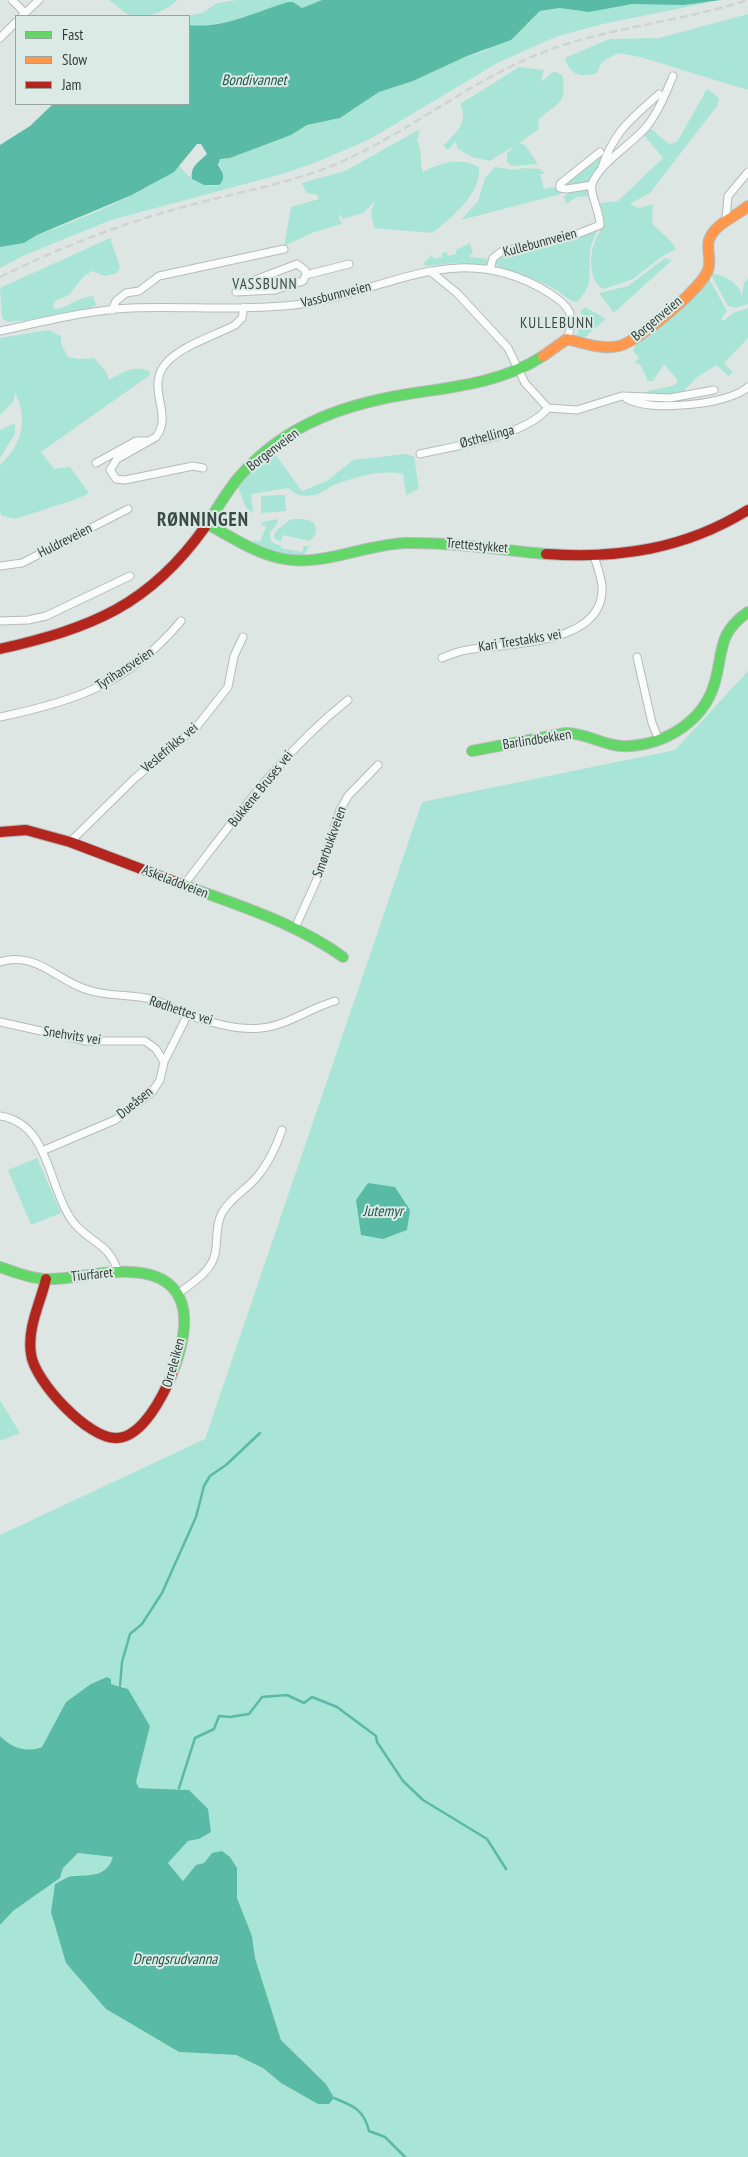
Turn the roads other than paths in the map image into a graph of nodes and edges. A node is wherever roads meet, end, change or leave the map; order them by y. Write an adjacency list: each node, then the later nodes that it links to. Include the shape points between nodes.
1 (12, 0): 3 (street)
2 (39, 0): 3 (street)
3 (24, 15)
4 (15, 23): 5 (street)
5 (0, 38)
6 (673, 76): 9 (street)
7 (659, 94): 8 (street)
8 (637, 114): 9 (street, via 644,115); 11 (street, via 613,140)
9 (648, 125): 11 (street)
10 (600, 152): 13 (street, via 560,184 560,188)
11 (601, 170): 13 (street)
12 (748, 172): 15 (street, via 728,196)
13 (592, 185): 18 (street, Kullebunnveien, via 600,224 575,236 501,252 493,258)
14 (748, 206): 15 (street, Borgenveien, via 738,216)
15 (726, 219): 24 (street, Borgenveien, via 709,240 707,272 640,337 628,344 612,347)
16 (284, 249): 22 (street, via 159,276 139,291 126,293 116,301)
17 (349, 264): 20 (street)
18 (490, 269): 19 (street, Vassbunnveien, via 456,267); 24 (street, Vassbunnveien, via 542,288 561,300 571,312 572,325)
19 (430, 271): 21 (street, Vassbunnveien, via 326,300); 25 (street, via 457,293 508,348)
20 (306, 275): 20 (street, via 303,281 275,290 236,292 247,284 297,264)
21 (244, 307): 22 (street, Vassbunnveien); 30 (street, via 242,318 234,325 178,353 162,368 157,392 164,422 160,432)
22 (112, 310): 23 (street, Vassbunnveien)
23 (0, 331)
24 (567, 339): 25 (street, Borgenveien)
25 (518, 370): 29 (street, via 533,395); 36 (street, Borgenveien, via 487,380 350,407 316,419 285,437 256,460 233,484)
26 (748, 387): 28 (street, via 724,400 698,402 644,404)
27 (714, 390): 28 (street, via 670,398)
28 (622, 396): 29 (street, via 577,410)
29 (548, 408): 31 (street, Østhellinga, via 540,418 518,428)
30 (149, 441): 32 (street, via 136,441); 33 (street, via 112,464 110,470 116,479 193,466)
31 (420, 454)
32 (96, 463)
33 (203, 468)
34 (128, 509): 38 (street, Huldreveien, via 22,563)
35 (748, 510): 37 (street, Trettestykket, via 701,534 670,545 640,552)
36 (207, 524): 37 (street, Trettestykket, via 253,550 290,560 324,558 403,543 445,543); 44 (street, Borgenveien, via 168,571 123,607 76,629)
37 (594, 556): 46 (street, Kari Trestakks vei, via 600,575 601,597 597,609 582,626 561,636 464,650)
38 (0, 566)
39 (130, 576): 41 (street, via 46,616)
40 (748, 612): 49 (street, Barlindbekken, via 727,628 714,686 705,704 695,718)
41 (0, 621)
42 (181, 621): 48 (street, Tyrihansveien, via 160,646 99,688 58,704)
43 (243, 637): 53 (street, Veslefrikks vei, via 234,656 228,687 198,726 134,779)
44 (0, 649)
45 (637, 657): 49 (street)
46 (442, 658)
47 (348, 700): 54 (street, Bukkene Bruses vei, via 292,750)
48 (0, 717)
49 (659, 740): 50 (street, Barlindbekken, via 614,746 574,733)
50 (472, 751)
51 (378, 765): 55 (street, Smørbukkveien, via 348,796 340,810 318,877)
52 (0, 832): 53 (street, Askeladdveien, via 26,830)
53 (70, 842): 54 (street, Askeladdveien)
54 (183, 886): 55 (street, Askeladdveien)
55 (296, 928): 56 (street, Askeladdveien)
56 (343, 957)
57 (0, 962): 59 (street, Rødhettes vei, via 24,960 41,964 80,987 152,999)
58 (335, 1001): 59 (street, Rødhettes vei, via 260,1028 213,1022)
59 (188, 1014): 61 (street, Dueåsen)
60 (0, 1022): 61 (street, Snehvits vei, via 86,1041 145,1041 156,1049)
61 (164, 1062): 64 (street, Dueåsen, via 160,1080 144,1100 115,1120)
62 (0, 1116): 64 (street, via 13,1119 28,1129)
63 (282, 1130): 68 (street, via 268,1162 223,1212 218,1222 215,1255 210,1266)
64 (42, 1151): 66 (street, via 66,1212 81,1231 106,1248)
65 (0, 1267): 67 (street, Tiurfaret)
66 (118, 1273): 67 (street, Tiurfaret); 68 (street, Tiurfaret, via 145,1273 168,1283)
67 (46, 1280): 68 (street, Orreleiken, via 30,1340 34,1368 45,1388 99,1434 113,1439 128,1435 147,1418 171,1382 185,1322)
68 (179, 1293)

